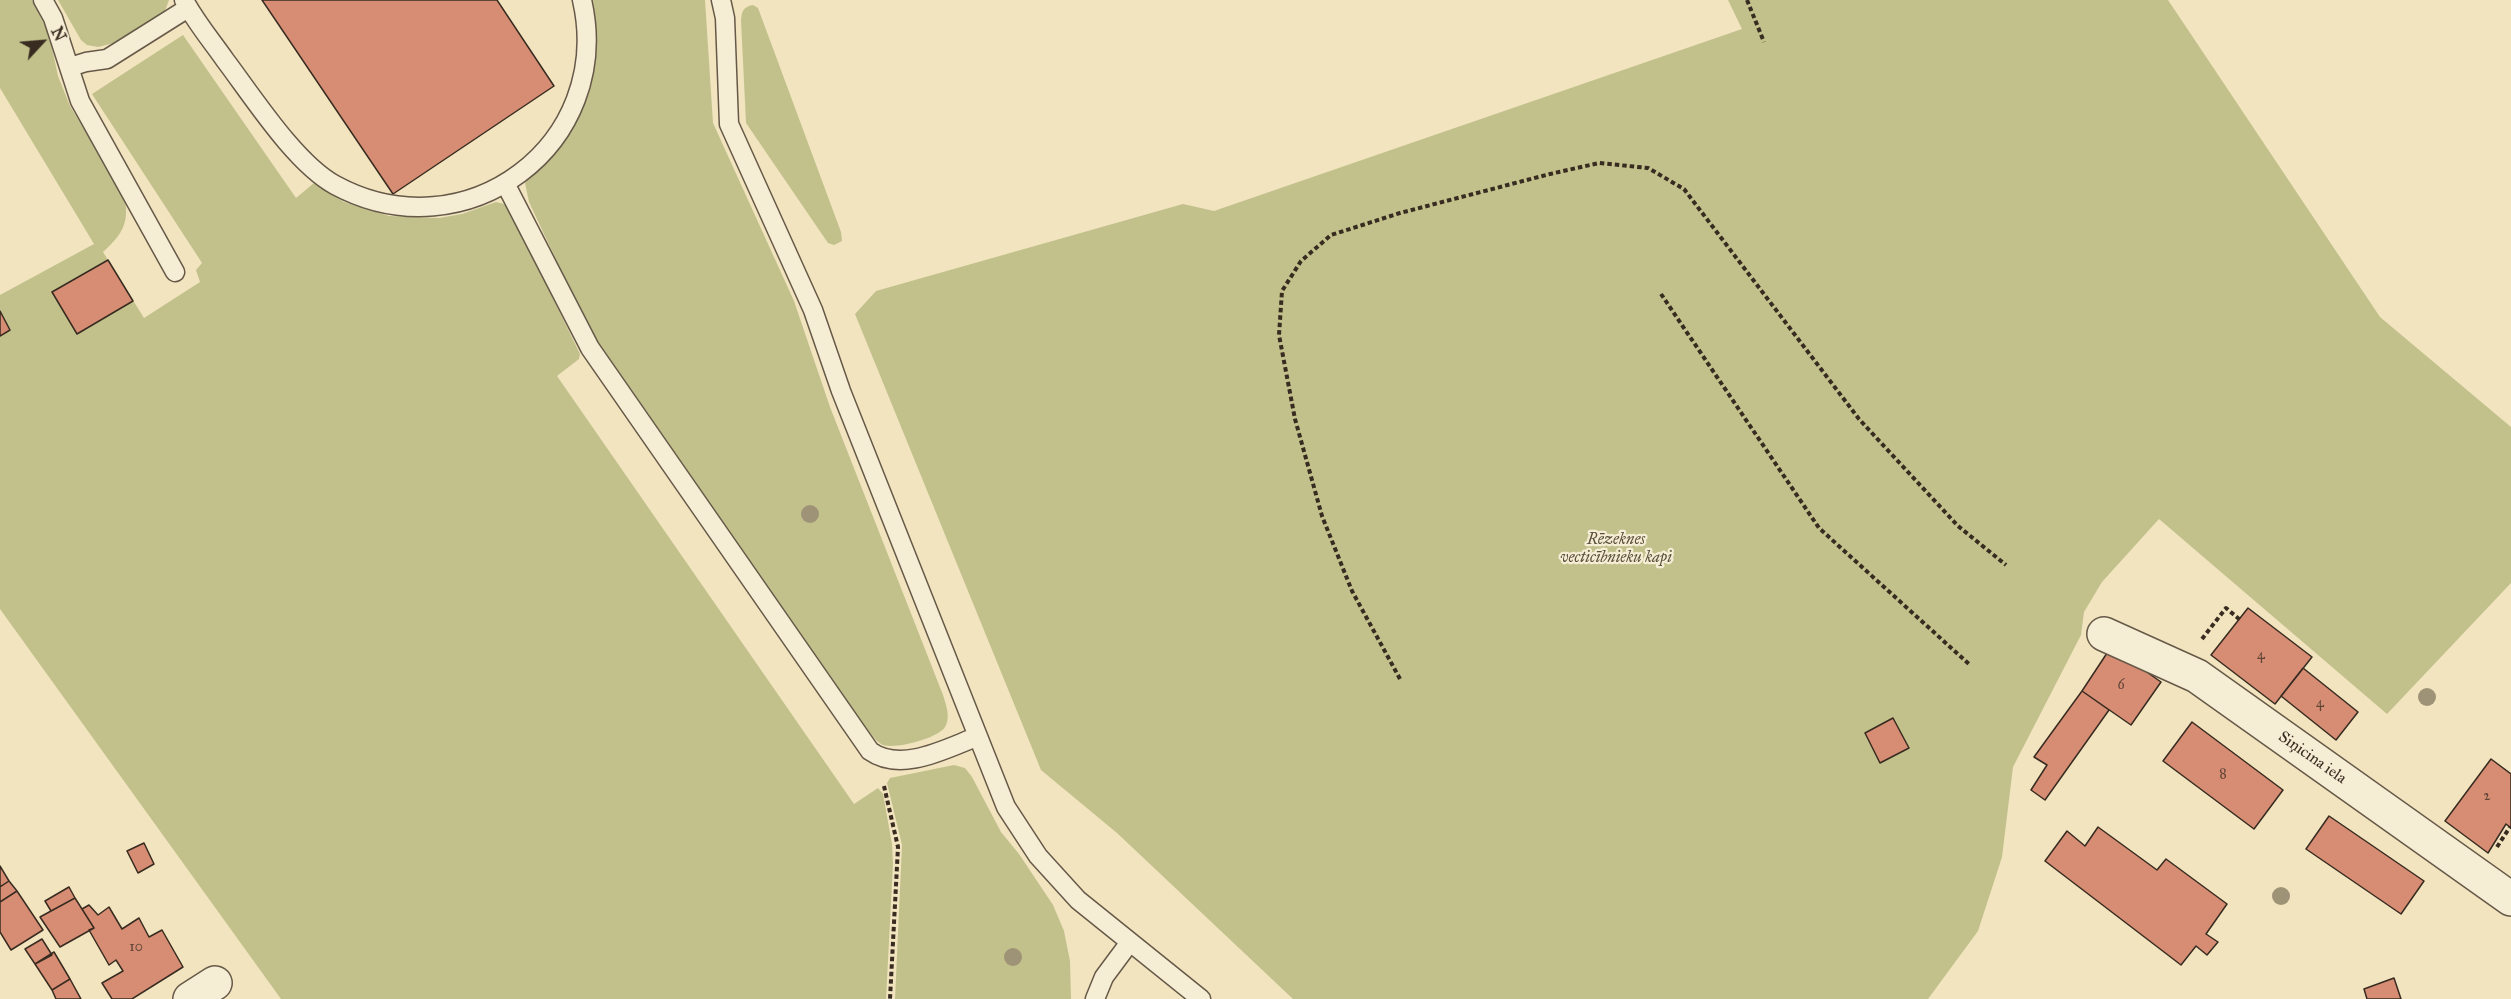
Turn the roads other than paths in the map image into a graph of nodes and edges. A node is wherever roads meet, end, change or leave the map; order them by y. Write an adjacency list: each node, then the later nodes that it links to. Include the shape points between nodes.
1 (43, 0): 5 (lane)
2 (582, 0): 6 (lane, via 584,64 571,110 555,138 532,164)
3 (721, 0): 9 (lane, via 729,124 813,310)
4 (186, 4): 5 (lane, via 107,59); 6 (lane, via 266,116 300,156 334,185 373,200 411,208 462,203)
5 (70, 67): 7 (lane, via 80,101)
6 (506, 184): 9 (lane, via 590,348 870,751 891,761 919,757)
7 (175, 272)
8 (2104, 634): 10 (street, Siņicina iela, via 2197,676)
9 (976, 738): 11 (lane, via 1006,807 1038,856 1078,900)
10 (2511, 899)
11 (1130, 942): 12 (lane, via 1104,976); 13 (lane)
12 (1095, 999)
13 (1201, 999)

